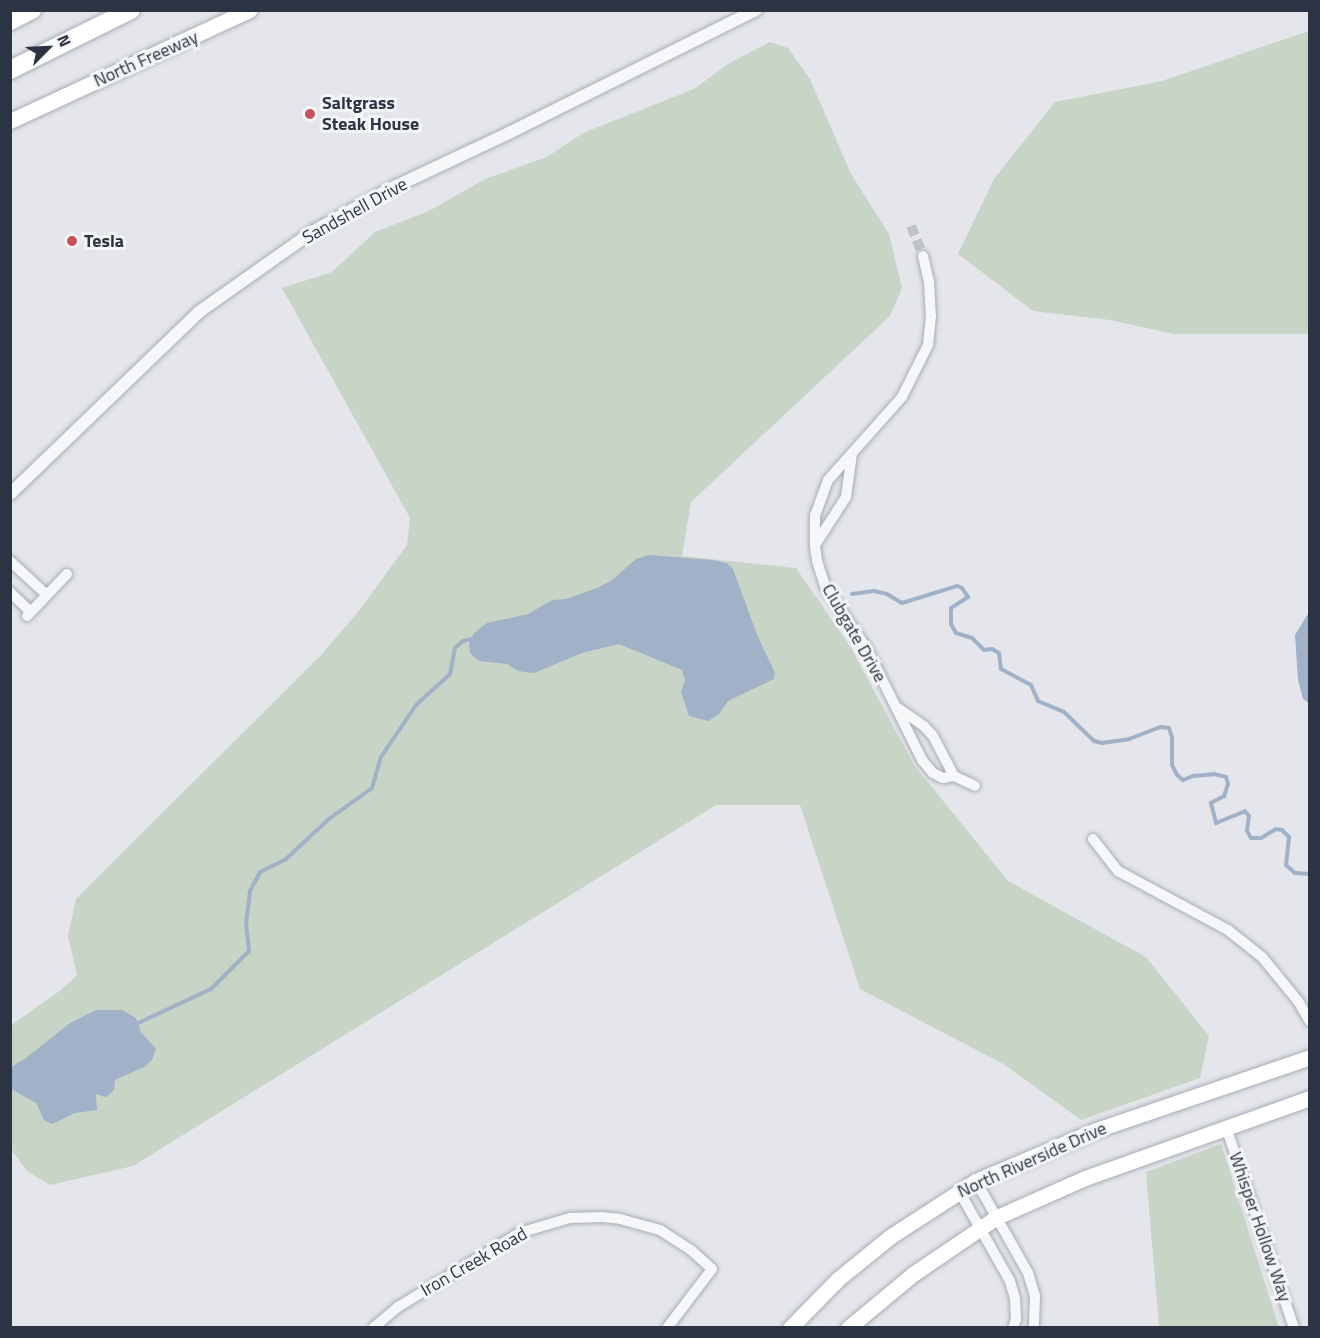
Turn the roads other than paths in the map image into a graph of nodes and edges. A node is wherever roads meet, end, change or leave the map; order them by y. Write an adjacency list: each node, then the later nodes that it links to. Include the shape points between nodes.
1 (32, 10): 5 (highway)
2 (131, 10): 6 (highway)
3 (249, 10): 7 (main road, North Freeway)
4 (756, 10): 10 (street, Sandshell Drive, via 390,189 312,232 199,312)
5 (10, 21)
6 (10, 70)
7 (10, 121)
8 (922, 256): 9 (street, Clubgate Drive, via 929,281 928,345 902,397)
9 (852, 454): 11 (street, via 846,496); 11 (street, Clubgate Drive, via 828,480 815,515)
10 (10, 494)
11 (815, 546): 16 (street, Clubgate Drive, via 829,593 863,643)
12 (10, 561): 15 (street)
13 (67, 574): 15 (street)
14 (10, 592): 15 (street, via 29,614)
15 (47, 595)
16 (898, 708): 17 (street, via 929,731); 17 (street, Clubgate Drive, via 922,760 933,773 943,778)
17 (954, 776): 18 (street, Clubgate Drive)
18 (975, 786)
19 (1093, 839): 20 (street, via 1119,871 1228,930 1262,957)
20 (1310, 1022)
21 (1310, 1057): 24 (main road, North Riverside Drive, via 1096,1130)
22 (1310, 1098): 23 (main road, North Riverside Drive)
23 (1226, 1127): 26 (main road, North Riverside Drive, via 1085,1178); 34 (street, Whisper Hollow Way)
24 (976, 1181): 25 (main road, North Riverside Drive); 26 (street)
25 (959, 1191): 27 (street); 30 (main road, North Riverside Drive, via 891,1236 838,1279)
26 (997, 1217): 27 (main road, North Riverside Drive); 33 (street, via 1028,1273 1035,1296)
27 (979, 1229): 31 (main road, North Riverside Drive, via 913,1274); 32 (street, via 1010,1281 1015,1299)
28 (373, 1328): 29 (street, Iron Creek Road, via 398,1307 504,1241 537,1226 570,1218 620,1219 660,1230 712,1269)
29 (667, 1328)
30 (790, 1328)
31 (848, 1328)
32 (1013, 1328)
33 (1034, 1328)
34 (1294, 1328)

